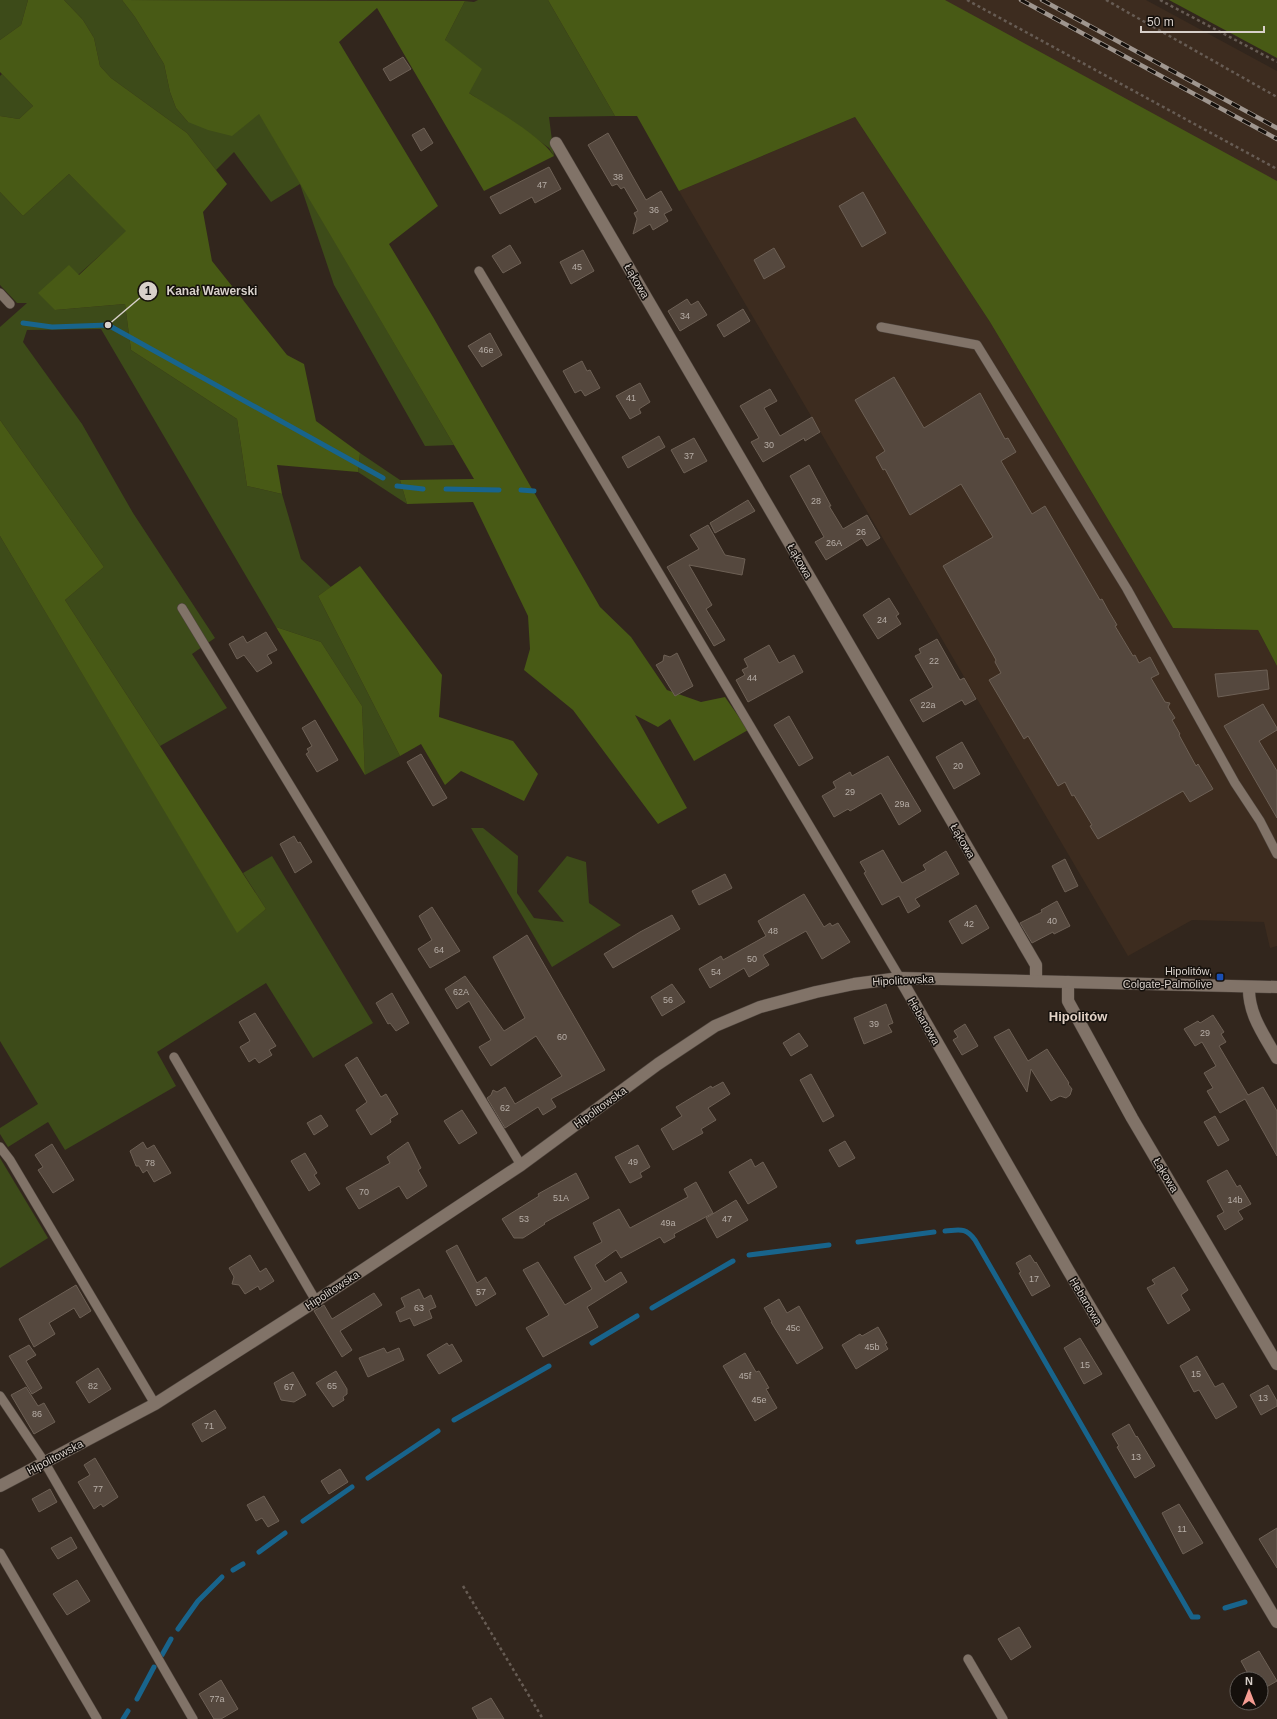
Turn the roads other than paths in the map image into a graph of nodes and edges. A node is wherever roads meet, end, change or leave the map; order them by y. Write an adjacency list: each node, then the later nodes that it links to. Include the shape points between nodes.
1 (556, 143): 9 (street, Łąkowa, via 1036,965)
2 (479, 271): 8 (lane)
3 (0, 293): 4 (lane)
4 (10, 304)
5 (881, 327): 7 (lane, via 977,345 1126,588)
6 (182, 608): 16 (lane)
7 (1277, 854)
8 (900, 978): 9 (street, Hipolitowska); 16 (street, Hipolitowska, via 816,992 760,1007 725,1022 658,1064); 24 (street, Hebanowa, via 1068,1270)
9 (1036, 980): 10 (street, Hipolitowska)
10 (1068, 982): 11 (street, Hipolitowska); 18 (street, Łąkowa, via 1068,1001 1128,1111)
11 (1248, 986): 12 (street, Hipolitowska); 14 (street, via 1252,1015)
12 (1277, 987)
13 (174, 1057): 17 (lane)
14 (1277, 1058)
15 (0, 1147): 20 (lane)
16 (521, 1165): 17 (street, Hipolitowska)
17 (316, 1301): 20 (street, Hipolitowska)
18 (1277, 1364)
19 (0, 1396): 21 (lane)
20 (155, 1404): 21 (street, Hipolitowska)
21 (45, 1463): 22 (street, Hipolitowska); 27 (lane)
22 (0, 1486)
23 (0, 1553): 26 (lane)
24 (1277, 1622)
25 (968, 1660): 28 (lane)
26 (97, 1719)
27 (193, 1719)
28 (1003, 1719)

